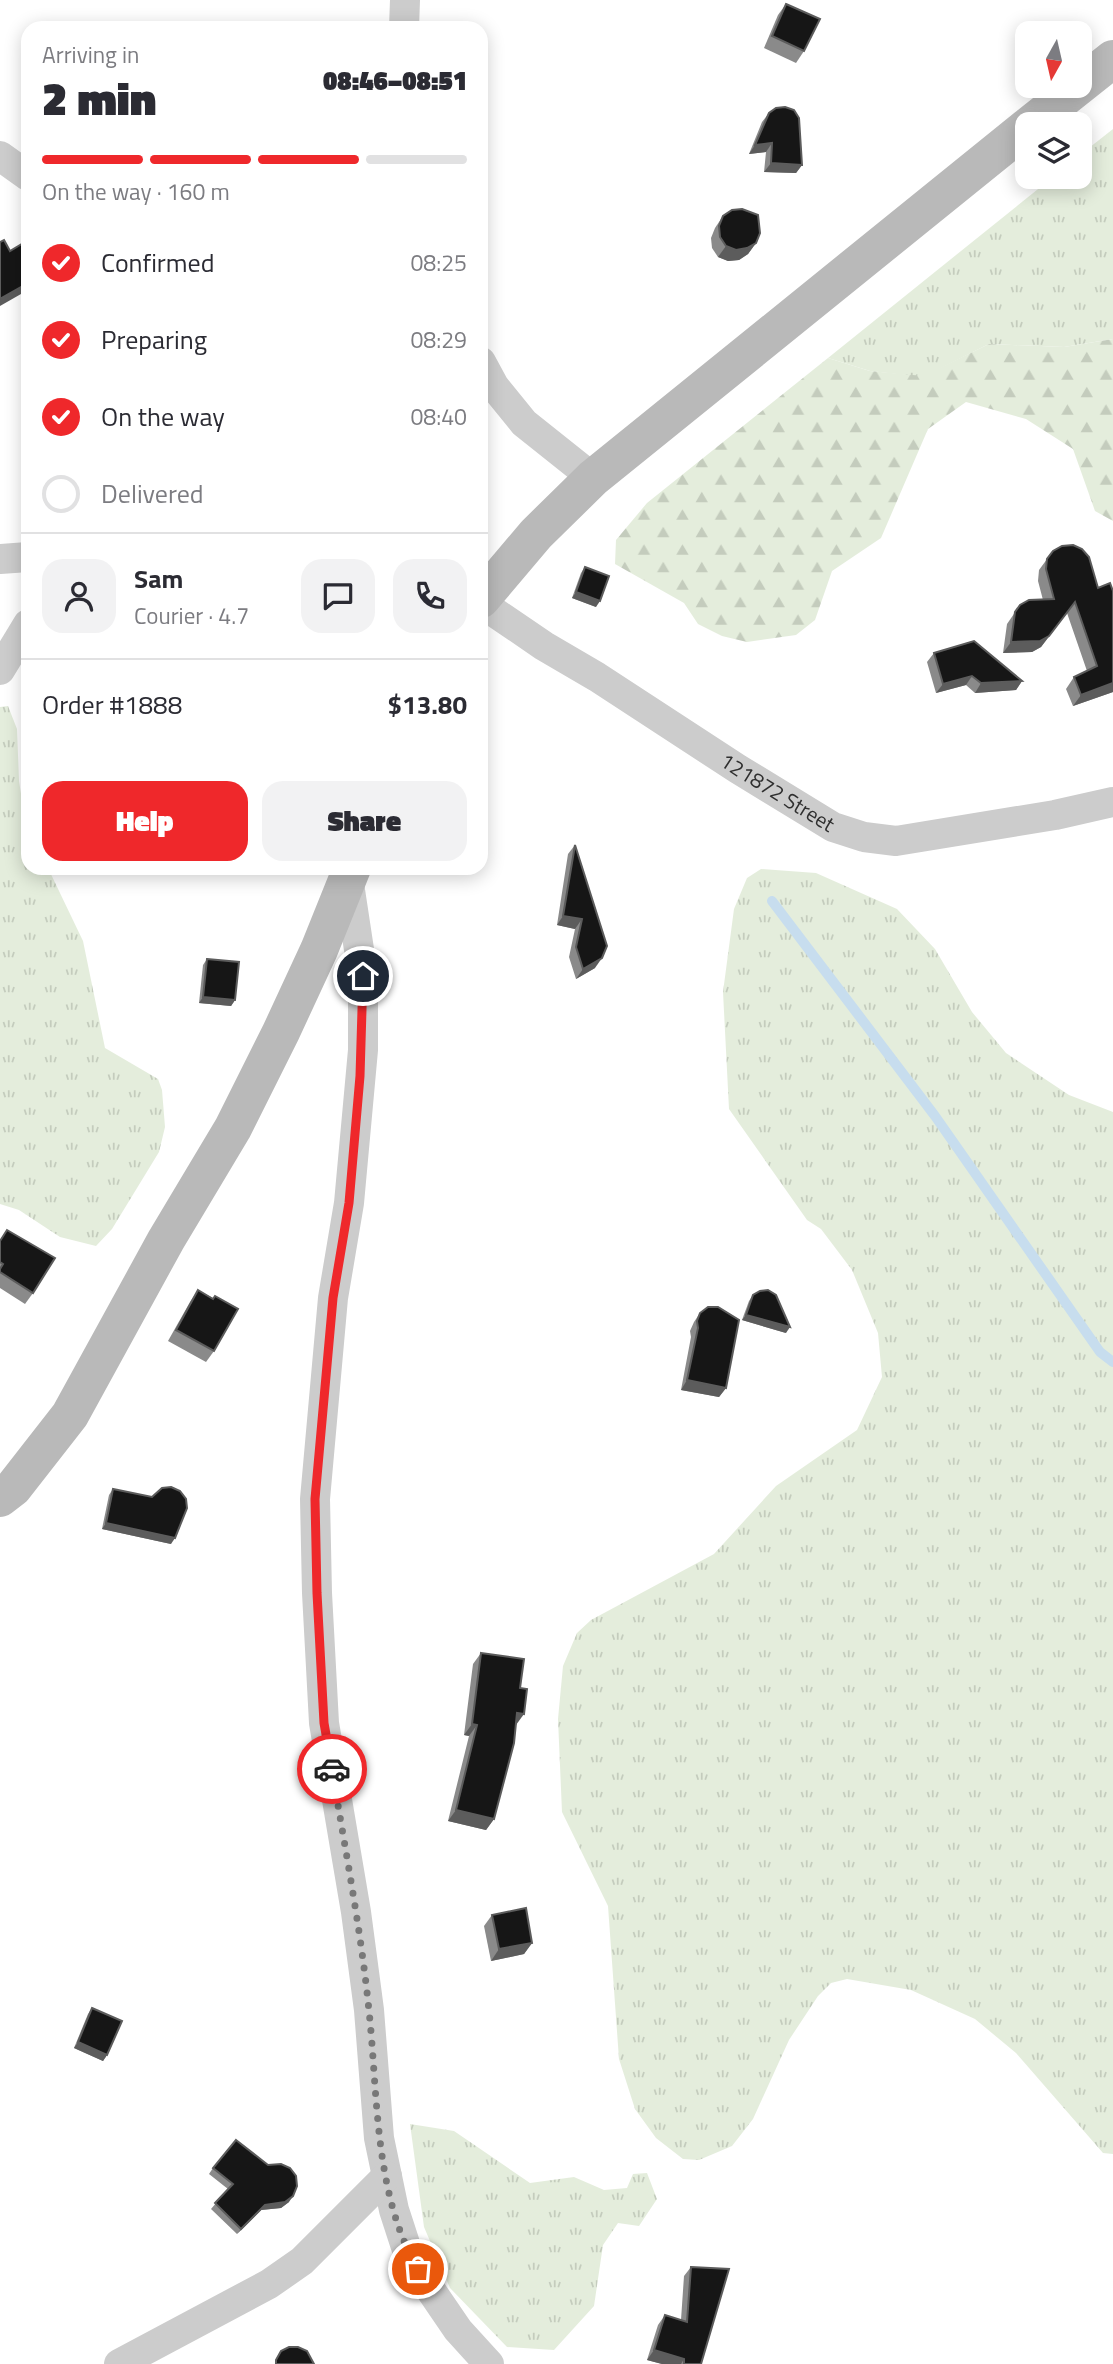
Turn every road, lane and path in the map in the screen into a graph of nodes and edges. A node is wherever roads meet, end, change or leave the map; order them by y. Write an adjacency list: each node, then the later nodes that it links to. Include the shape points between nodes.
1 (405, 0): 2 (street)
2 (404, 21)
3 (1113, 60): 4 (street)
4 (1047, 112)
5 (1015, 137): 9 (street)
6 (0, 156): 7 (street)
7 (21, 171)
8 (488, 375): 9 (street, via 524,424)
9 (593, 478): 12 (street, via 536,534)
10 (21, 558): 11 (street)
11 (0, 559)
12 (488, 592)
13 (488, 606): 16 (street, 121872 Street, via 833,827 864,837 896,841)
14 (21, 636): 15 (street)
15 (0, 670)
16 (1113, 802)
17 (349, 875): 19 (street, via 292,1009 233,1128 70,1415)
18 (350, 875): 20 (street, via 363,976 363,1050 349,1203 324,1381 315,1499 317,1593 324,1723 356,1912 379,2138)
19 (4, 1497)
20 (387, 2176): 21 (street, via 302,2261 269,2284); 22 (street, via 407,2250 458,2330)
21 (119, 2364)
22 (489, 2364)

